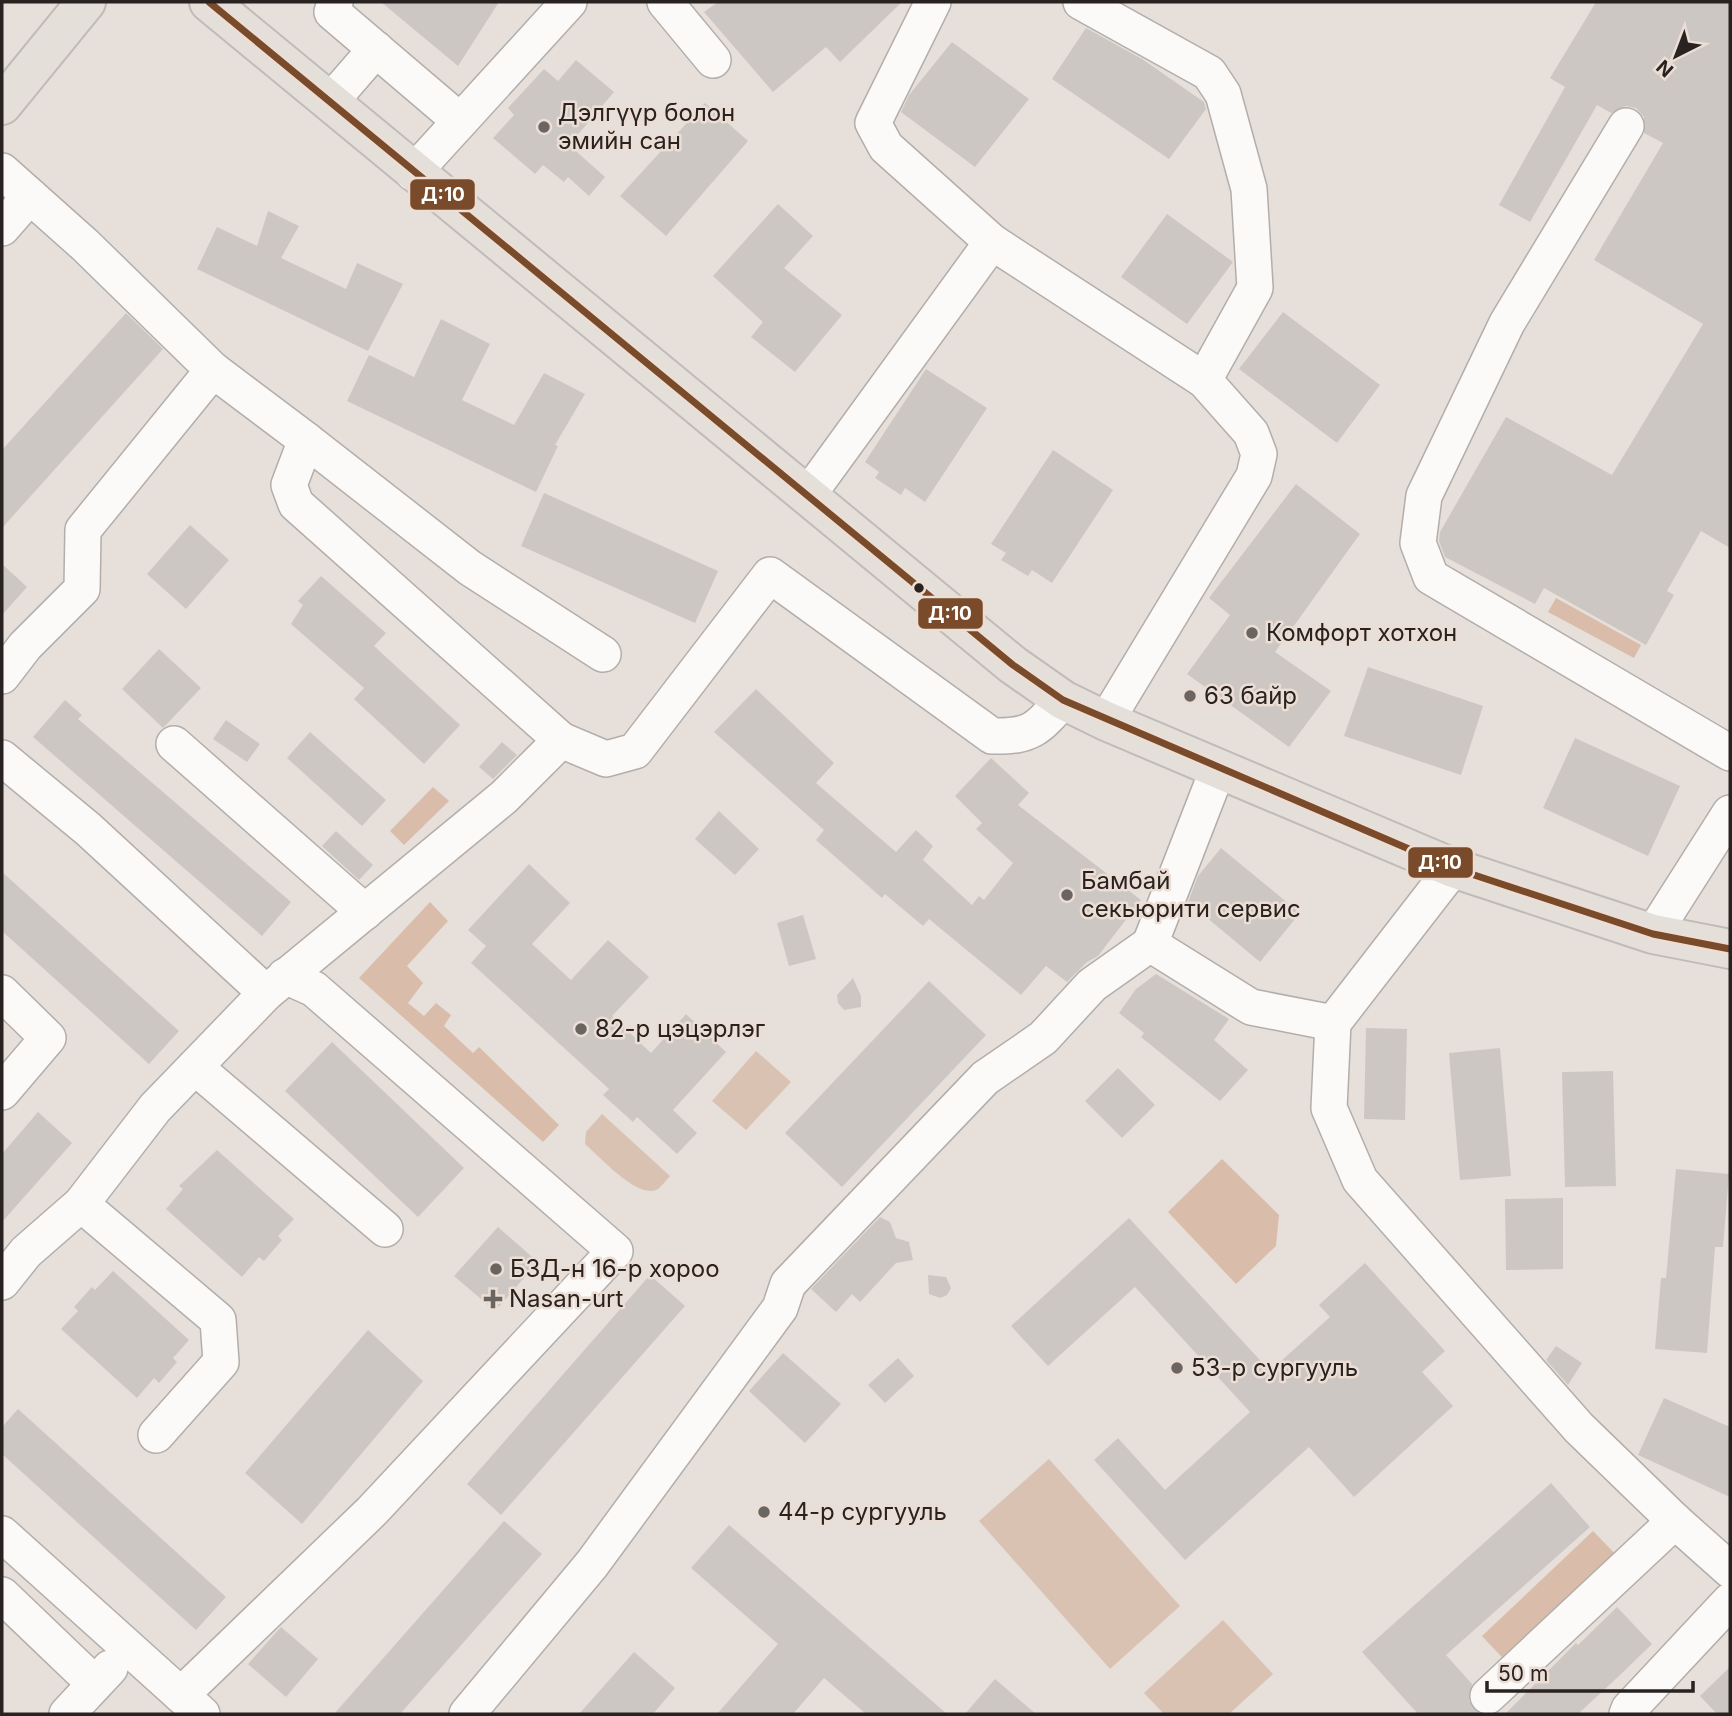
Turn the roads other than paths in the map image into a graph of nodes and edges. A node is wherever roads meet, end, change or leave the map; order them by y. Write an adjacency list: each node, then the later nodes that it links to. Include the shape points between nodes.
1 (86, 2): 11 (main road)
2 (209, 2): 10 (main road)
3 (569, 2): 12 (street)
4 (665, 2): 9 (street)
5 (933, 2): 18 (street, via 873,123 886,147)
6 (1081, 2): 20 (street, via 1209,73 1223,94 1249,190 1255,288)
7 (334, 7): 8 (street)
8 (376, 49): 10 (street); 12 (street)
9 (713, 60)
10 (330, 102): 15 (main road)
11 (2, 105)
12 (460, 121): 15 (street)
13 (1626, 126): 29 (street, via 1507,323 1424,496 1418,543 1431,577)
14 (2, 171): 16 (street)
15 (413, 173): 22 (main road)
16 (30, 196): 17 (street); 19 (street)
17 (2, 228)
18 (992, 242): 20 (street); 22 (street)
19 (213, 370): 21 (street); 24 (street, via 83,530 82,589)
20 (1203, 380): 26 (street, via 1251,433 1259,454 1254,476)
21 (306, 440): 23 (street, via 470,568); 27 (street, via 289,485 296,504)
22 (808, 495): 25 (main road, via 1013,665)
23 (603, 654)
24 (2, 676)
25 (1063, 700): 26 (main road); 27 (street, via 1039,728 1019,736 992,736 770,575 635,751 606,759)
26 (1106, 720): 31 (main road)
27 (561, 740): 34 (street, via 504,797)
28 (174, 744): 34 (street)
29 (1730, 754)
30 (2, 758): 38 (street)
31 (1218, 769): 33 (main road); 36 (street)
32 (1730, 813): 35 (street)
33 (1453, 868): 35 (main road); 40 (street)
34 (365, 912): 38 (street)
35 (1653, 934): 37 (main road)
36 (1150, 944): 40 (street, via 1251,1007); 57 (street, via 1092,985 1042,1038 985,1078 788,1284 780,1308 592,1564)
37 (1730, 949)
38 (276, 985): 41 (street); 55 (street, via 314,989 615,1251)
39 (2, 993): 42 (street, via 48,1038)
40 (1333, 1023): 47 (street, via 1329,1108 1360,1180 1579,1428)
41 (195, 1067): 43 (street, via 155,1108); 44 (street)
42 (2, 1093)
43 (81, 1204): 45 (street, via 26,1252); 46 (street, via 218,1320 221,1362)
44 (385, 1229)
45 (2, 1282)
46 (156, 1436)
47 (1675, 1521): 49 (street); 54 (street)
48 (2, 1534): 52 (street)
49 (1730, 1570)
50 (2, 1595): 53 (street)
51 (1730, 1601): 58 (street)
52 (128, 1647): 53 (street); 55 (street)
53 (95, 1684): 56 (street)
54 (1488, 1696)
55 (192, 1704)
56 (67, 1714)
57 (467, 1714)
58 (1627, 1714)

